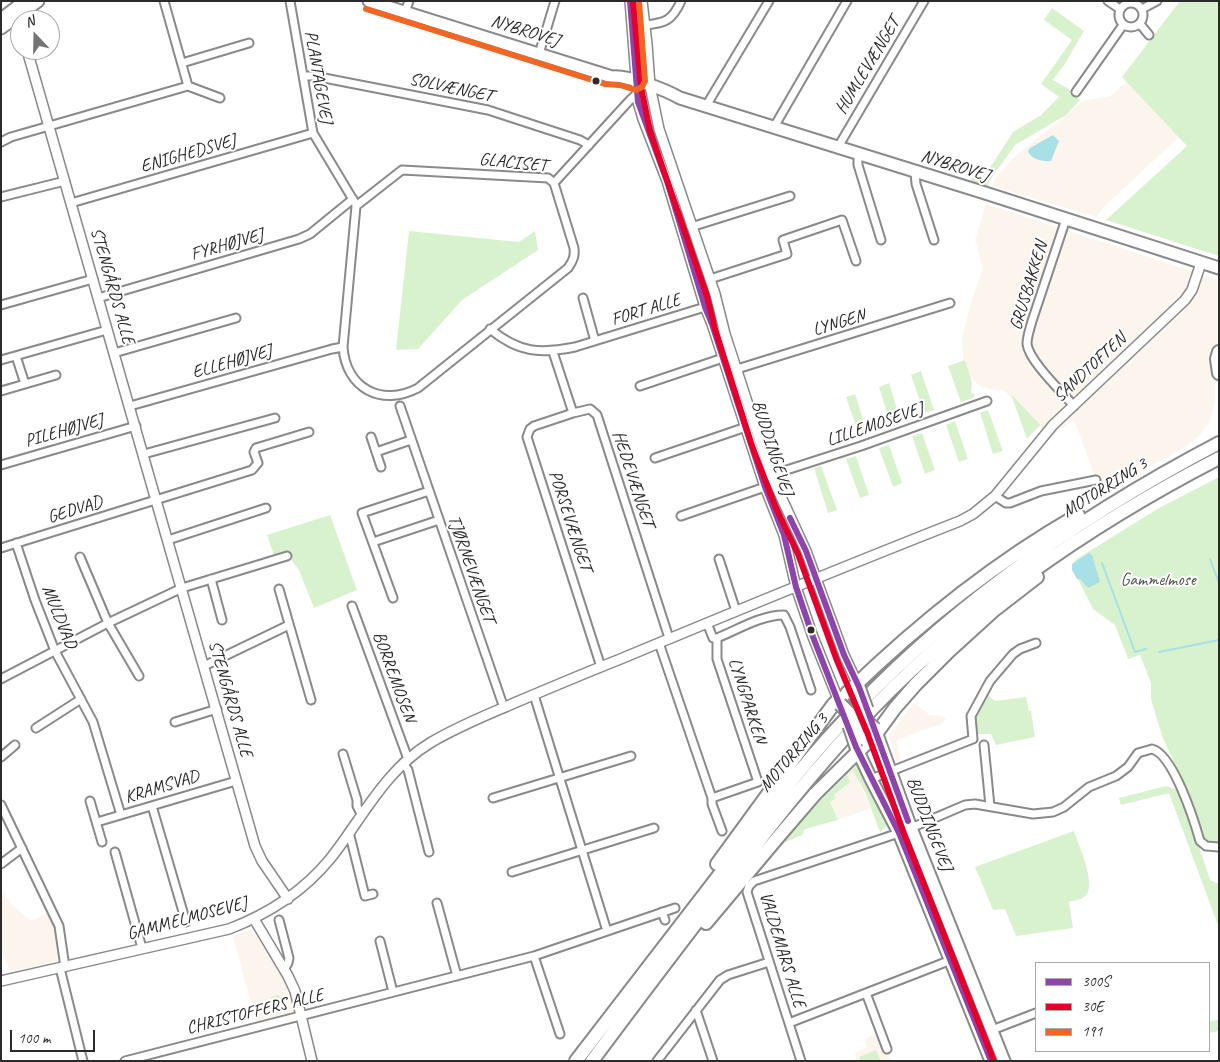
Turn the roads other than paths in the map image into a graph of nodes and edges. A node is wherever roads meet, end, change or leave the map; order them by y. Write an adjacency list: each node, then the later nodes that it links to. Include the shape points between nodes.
1 (38, 1): 18 (main road)
2 (164, 1): 26 (street)
3 (290, 1): 27 (street, PLANTAGEVEJ)
4 (369, 1): 15 (main road, NYBROVEJ)
5 (555, 1): 24 (street)
6 (630, 1): 29 (street, BUDDINGEVEJ)
7 (642, 1): 20 (street, BUDDINGEVEJ)
8 (681, 1): 20 (street, via 663,23)
9 (769, 1): 33 (street)
10 (847, 1): 34 (street)
11 (924, 1): 39 (street, HUMLEVÆNGET)
12 (1108, 1): 16 (street)
13 (1157, 1): 17 (street)
14 (1129, 2): 16 (street); 17 (street)
15 (407, 7): 24 (main road, NYBROVEJ)
16 (1120, 9): 21 (street)
17 (1142, 9): 19 (street)
18 (26, 10)
19 (1140, 24): 21 (street, via 1132,27); 22 (street)
20 (645, 25): 30 (street, BUDDINGEVEJ)
21 (1123, 25): 31 (street)
22 (1149, 35)
23 (249, 43): 26 (street)
24 (539, 54): 29 (main road, NYBROVEJ)
25 (30, 60): 35 (street, STENGÅRDS ALLE)
26 (182, 63): 28 (street)
27 (303, 76): 36 (street, PLANTAGEVEJ); 38 (street, SOLVÆNGET, via 488,110)
28 (188, 86): 32 (street); 35 (street)
29 (636, 88): 30 (main road, NYBROVEJ); 38 (street, via 630,100); 61 (street, BUDDINGEVEJ, via 643,119 667,181)
30 (651, 90): 33 (main road, NYBROVEJ, via 669,100); 49 (street, BUDDINGEVEJ, via 659,129)
31 (1076, 92)
32 (220, 98)
33 (709, 101): 34 (main road, NYBROVEJ)
34 (777, 123): 39 (main road, NYBROVEJ)
35 (49, 126): 37 (street); 42 (street, STENGÅRDS ALLE)
36 (313, 133): 46 (street, PLANTAGEVEJ); 47 (street, ENIGHEDSVEJ)
37 (1, 142)
38 (589, 145): 43 (street)
39 (838, 147): 40 (main road, NYBROVEJ)
40 (858, 154): 41 (main road, NYBROVEJ); 50 (street, via 858,165)
41 (916, 172): 48 (main road, NYBROVEJ); 51 (street, via 916,184)
42 (65, 181): 45 (street); 47 (street, STENGÅRDS ALLE)
43 (554, 183): 46 (street, GLACISET, via 548,178 402,170); 63 (street, GLACISET, via 574,248 573,261)
44 (790, 196): 49 (street)
45 (1, 197)
46 (354, 202): 57 (street, FYRHØJVEJ, via 299,240); 66 (street, GLACISET)
47 (71, 203): 55 (street, STENGÅRDS ALLE)
48 (1066, 219): 53 (main road, NYBROVEJ); 82 (street, GRUSBAKKEN, via 1027,336 1032,358)
49 (691, 227): 56 (street, BUDDINGEVEJ)
50 (881, 240)
51 (934, 240)
52 (856, 261): 56 (street, via 842,220 782,240 787,254)
53 (1201, 262): 54 (main road, NYBROVEJ); 82 (street, SANDTOFTEN, via 1192,290 1185,300)
54 (1219, 268)
55 (92, 279): 57 (street, STENGÅRDS ALLE); 60 (street)
56 (710, 279): 71 (street, BUDDINGEVEJ)
57 (98, 298): 64 (street, STENGÅRDS ALLE)
58 (583, 298): 65 (street, FORT ALLE)
59 (950, 303): 73 (street, LYNGEN)
60 (1, 305)
61 (705, 307): 65 (street, FORT ALLE); 71 (street, BUDDINGEVEJ)
62 (236, 318): 69 (street)
63 (490, 329): 66 (street, GLACISET, via 418,388 397,396 376,394 359,384 347,367); 67 (street, FORT ALLE, via 517,346)
64 (107, 330): 69 (street, STENGÅRDS ALLE); 70 (street)
65 (595, 341): 67 (street, FORT ALLE)
66 (343, 347): 80 (street, ELLEHØJVEJ)
67 (553, 352): 83 (street)
68 (1219, 352): 74 (highway)
69 (114, 353): 80 (street, STENGÅRDS ALLE)
70 (16, 356): 72 (street); 76 (street)
71 (728, 357): 73 (street, BUDDINGEVEJ); 77 (street); 86 (street, BUDDINGEVEJ)
72 (1, 360)
73 (737, 369): 86 (street, BUDDINGEVEJ)
74 (1219, 373)
75 (56, 375): 76 (street)
76 (25, 384): 78 (street)
77 (640, 386)
78 (1, 391)
79 (988, 401): 97 (street, LILLEMOSEVEJ)
80 (130, 406): 85 (street, STENGÅRDS ALLE)
81 (400, 406): 89 (street, TJØRNEVÆNGET)
82 (1074, 406): 103 (street, SANDTOFTEN, via 1039,440)
83 (573, 413): 127 (street, HEDEVÆNGET, via 590,409 597,415); 133 (street, PORSEVÆNGET, via 534,426 527,438)
84 (275, 418): 92 (street)
85 (136, 426): 92 (street, STENGÅRDS ALLE); 95 (street, PILEHØJVEJ)
86 (750, 426): 93 (street); 97 (street, BUDDINGEVEJ); 100 (street, BUDDINGEVEJ)
87 (309, 432): 104 (street, via 256,448 258,464 252,470)
88 (371, 437): 91 (street)
89 (411, 440): 91 (street); 101 (street, TJØRNEVÆNGET)
90 (1219, 443): 102 (highway, MOTORRING 3)
91 (376, 452): 96 (street)
92 (144, 454): 104 (street, STENGÅRDS ALLE)
93 (656, 458)
94 (1219, 458): 99 (highway, MOTORRING 3)
95 (1, 465)
96 (381, 467)
97 (772, 475): 116 (street, BUDDINGEVEJ, via 806,552)
98 (1096, 480): 103 (street, via 1042,491 1010,503)
99 (1163, 487): 145 (highway, via 993,611 916,684); 195 (highway, MOTORRING 3, via 1017,581 904,678 860,721 786,806)
100 (765, 488): 106 (street); 117 (street, BUDDINGEVEJ, via 784,535)
101 (429, 491): 107 (street, TJØRNEVÆNGET); 109 (street, via 362,513)
102 (1130, 492): 137 (highway, via 1099,504 1055,528 978,581 910,634); 198 (highway, MOTORRING 3, via 1020,565 960,611 897,667 839,726 783,792)
103 (995, 496): 116 (street, GAMMELMOSEVEJ, via 960,521)
104 (157, 501): 108 (street, STENGÅRDS ALLE); 110 (street, GEDVAD)
105 (266, 508): 108 (street)
106 (681, 516)
107 (438, 520): 109 (street); 141 (street, TJØRNEVÆNGET)
108 (168, 540): 118 (street, STENGÅRDS ALLE)
109 (373, 542): 120 (street)
110 (16, 543): 111 (street, GEDVAD); 131 (street, MULDVAD)
111 (1, 548)
112 (287, 556): 115 (street)
113 (80, 557): 124 (street)
114 (719, 559): 122 (street)
115 (211, 579): 118 (street); 123 (street)
116 (814, 579): 117 (street, GAMMELMOSEVEJ); 137 (street, BUDDINGEVEJ, via 844,655)
117 (796, 587): 122 (street, GAMMELMOSEVEJ); 137 (street, BUDDINGEVEJ, via 813,637)
118 (182, 588): 124 (street); 132 (street, STENGÅRDS ALLE)
119 (279, 589): 126 (street)
120 (393, 598)
121 (352, 606): 151 (street, BORREMOSEN)
122 (736, 610): 125 (street, GAMMELMOSEVEJ)
123 (222, 620)
124 (108, 623): 131 (street); 134 (street)
125 (707, 623): 127 (street, GAMMELMOSEVEJ); 128 (street, via 712,638)
126 (289, 625): 132 (street); 140 (street)
127 (669, 638): 129 (street, GAMMELMOSEVEJ)
128 (716, 638): 136 (street, via 756,622 784,616); 157 (street, LYNGPARKEN, via 717,659 758,782)
129 (658, 643): 133 (street, GAMMELMOSEVEJ); 157 (street)
130 (1036, 643): 152 (street, via 1013,654 990,682 972,716 973,740)
131 (55, 651): 135 (street); 139 (street, MULDVAD)
132 (204, 666): 142 (street, STENGÅRDS ALLE)
133 (601, 667): 138 (street, GAMMELMOSEVEJ)
134 (140, 676)
135 (1, 679)
136 (810, 690)
137 (848, 694): 145 (main road, BUDDINGEVEJ, bridge); 145 (highway, bridge, via 849,712 859,736); 198 (highway, via 833,705 668,930)
138 (534, 695): 141 (street, GAMMELMOSEVEJ); 153 (street)
139 (80, 699): 144 (street); 163 (street, MULDVAD, via 93,722)
140 (311, 700)
141 (504, 708): 151 (street, GAMMELMOSEVEJ, via 442,736)
142 (217, 709): 143 (street); 155 (street, STENGÅRDS ALLE)
143 (175, 722)
144 (36, 728)
145 (866, 740): 152 (main road, BUDDINGEVEJ); 154 (main road, BUDDINGEVEJ); 195 (highway, via 815,794 694,938)
146 (15, 745): 150 (street)
147 (984, 745): 161 (street)
148 (343, 754): 162 (street)
149 (631, 756): 153 (street)
150 (1, 757)
151 (406, 761): 162 (street, GAMMELMOSEVEJ); 175 (street, BORREMOSEN)
152 (890, 771): 154 (street); 166 (main road, BUDDINGEVEJ)
153 (560, 778): 156 (street); 173 (street)
154 (871, 779): 169 (main road, BUDDINGEVEJ)
155 (236, 781): 160 (street, KRAMSVAD); 179 (street, STENGÅRDS ALLE, via 255,846)
156 (493, 798)
157 (712, 798): 167 (street)
158 (90, 801): 164 (street)
159 (1, 805): 172 (street)
160 (152, 806): 163 (street, KRAMSVAD); 186 (street)
161 (990, 806): 166 (street, via 965,805); 171 (street, via 1033,814 1054,812 1089,787 1116,776 1138,753 1152,749 1161,754 1183,792 1200,841 1206,846)
162 (361, 814): 168 (street, GAMMELMOSEVEJ)
163 (121, 815): 164 (street, KRAMSVAD)
164 (96, 822): 170 (street)
165 (654, 828): 173 (street)
166 (911, 828): 205 (main road, BUDDINGEVEJ)
167 (722, 831)
168 (349, 832): 178 (street, via 365,896); 179 (street, GAMMELMOSEVEJ, via 328,862)
169 (899, 832): 191 (main road, BUDDINGEVEJ); 192 (street, VALDEMARS ALLE, via 751,883 747,892)
170 (102, 842)
171 (1219, 847)
172 (22, 848): 176 (street); 193 (street, via 59,926)
173 (582, 850): 177 (street); 187 (street)
174 (114, 852): 189 (street)
175 (429, 852)
176 (1, 864)
177 (512, 872)
178 (373, 894)
179 (288, 899): 183 (street, GAMMELMOSEVEJ)
180 (437, 903): 196 (street)
181 (675, 908): 182 (street, CHRISTOFFERS ALLE)
182 (662, 912): 185 (street); 187 (street, CHRISTOFFERS ALLE)
183 (254, 919): 189 (street, GAMMELMOSEVEJ); 194 (street)
184 (279, 920): 194 (street, via 289,958)
185 (665, 920)
186 (186, 922)
187 (607, 931): 190 (street, CHRISTOFFERS ALLE)
188 (380, 941): 199 (street)
189 (142, 948): 193 (street, GAMMELMOSEVEJ)
190 (534, 956): 196 (street, CHRISTOFFERS ALLE); 206 (street)
191 (951, 960): 200 (street); 216 (main road, BUDDINGEVEJ)
192 (770, 962): 201 (street, via 724,977); 204 (street, VALDEMARS ALLE)
193 (63, 967): 197 (street, GAMMELMOSEVEJ); 208 (street)
194 (284, 968): 203 (street)
195 (657, 975): 212 (highway, MOTORRING 3)
196 (457, 976): 199 (street, CHRISTOFFERS ALLE)
197 (1, 981)
198 (634, 986): 211 (highway, MOTORRING 3)
199 (394, 992): 203 (street, CHRISTOFFERS ALLE)
200 (866, 993): 204 (street); 207 (street)
201 (696, 1010): 213 (street); 214 (street)
202 (1035, 1013): 205 (street)
203 (301, 1016): 209 (street, CHRISTOFFERS ALLE); 210 (street)
204 (789, 1023): 215 (street, VALDEMARS ALLE)
205 (992, 1030): 217 (main road, BUDDINGEVEJ)
206 (560, 1034)
207 (887, 1049)
208 (84, 1061)
209 (125, 1061)
210 (312, 1061)
211 (576, 1061)
212 (592, 1061)
213 (657, 1061)
214 (713, 1061)
215 (801, 1061)
216 (991, 1061)
217 (1004, 1061)

